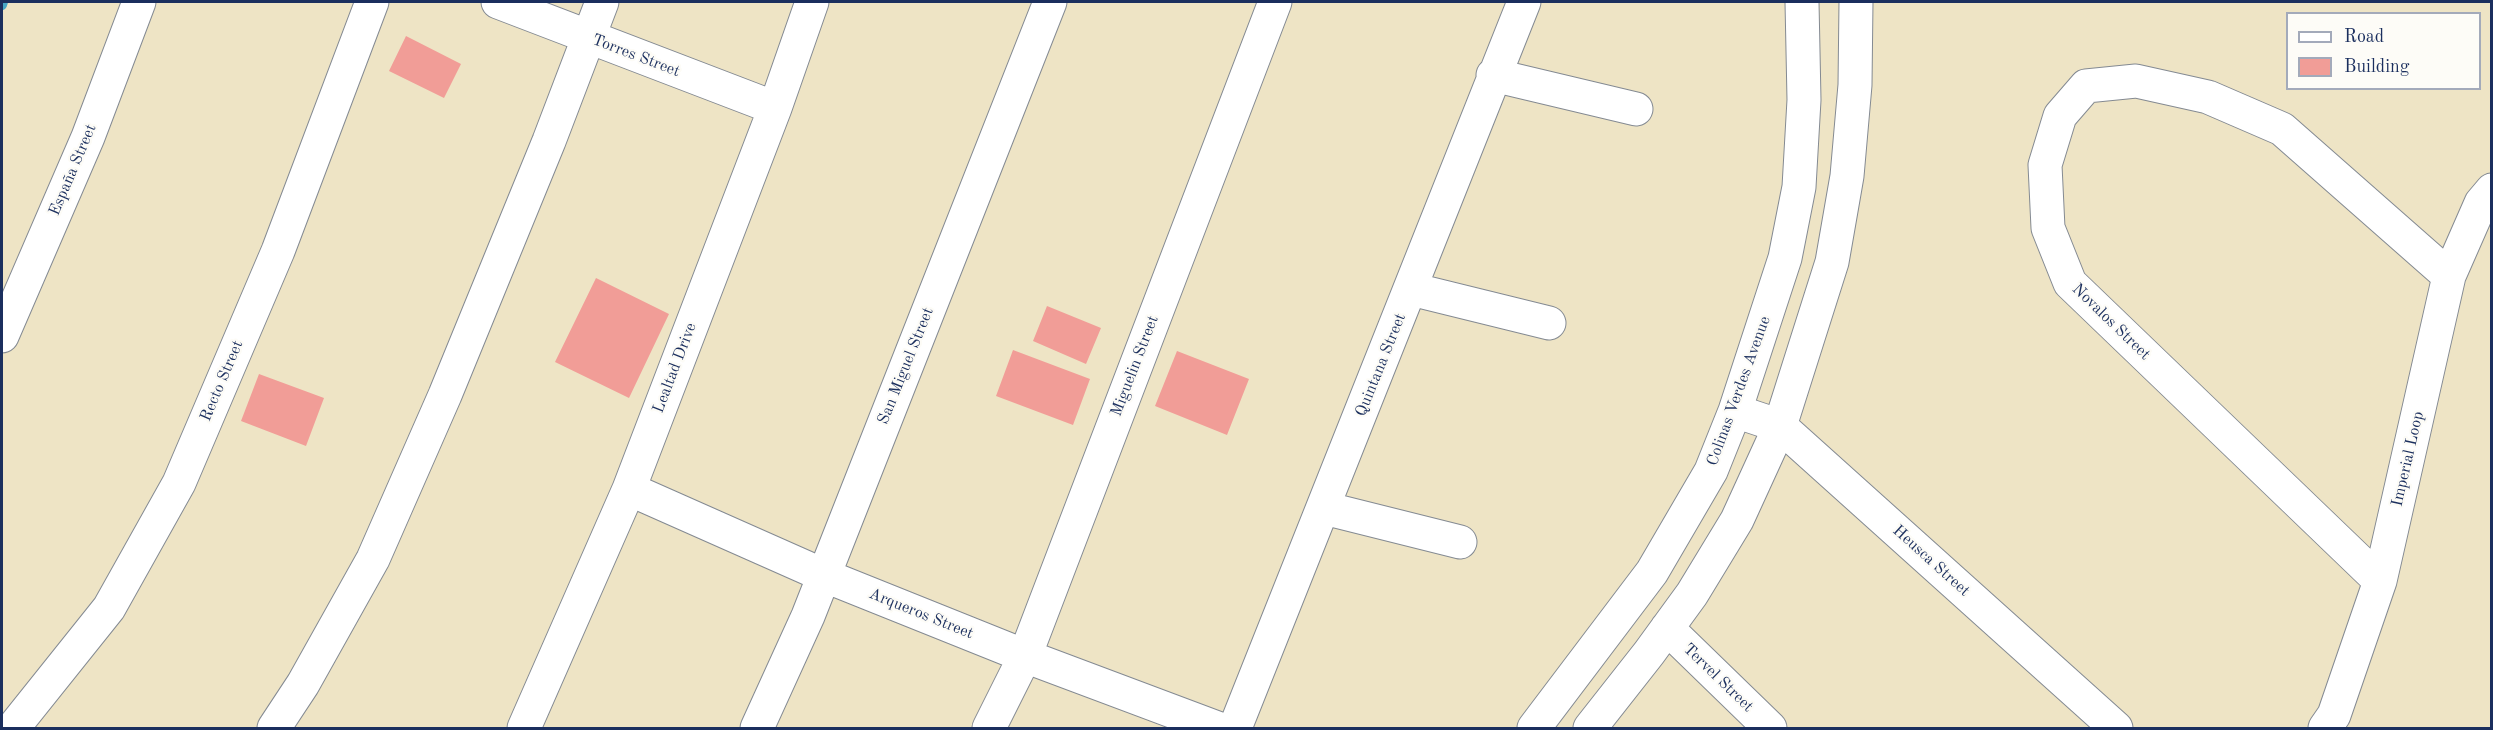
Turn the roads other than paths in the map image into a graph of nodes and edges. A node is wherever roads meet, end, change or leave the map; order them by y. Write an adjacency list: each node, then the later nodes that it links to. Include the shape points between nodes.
1 (139, 2): 19 (street, España Street, via 88,137)
2 (372, 2): 29 (street, Recto Street, via 278,251 179,483 109,608)
3 (498, 2): 11 (street, Torres Street)
4 (602, 2): 11 (street)
5 (812, 2): 13 (street, Lealtad Drive)
6 (1050, 2): 25 (street, San Miguel Street)
7 (1275, 2): 28 (street, Miguelin Street)
8 (1524, 2): 12 (street, Quintana Street)
9 (1802, 2): 20 (street, Colinas Verdes Avenue, via 1804,100 1799,187 1785,258)
10 (1856, 2): 21 (street, via 1848,176 1832,262)
11 (589, 38): 13 (street, Torres Street); 30 (street, via 445,395 373,559)
12 (1493, 75): 14 (street); 17 (street, Quintana Street)
13 (775, 108): 22 (street, Lealtad Drive)
14 (1636, 109)
15 (2492, 190): 16 (street, Imperial Loop, via 2481,203)
16 (2449, 276): 26 (street, Imperial Loop); 26 (street, Novalos Street, via 2282,129 2208,97 2136,81 2086,86 2060,116 2045,165 2048,228 2070,282)
17 (1411, 289): 18 (street); 23 (street, Quintana Street)
18 (1549, 323)
19 (2, 336)
20 (1735, 411): 21 (street, Heusca Street); 36 (street, Colinas Verdes Avenue, via 1711,471 1652,572)
21 (1780, 426): 27 (street, via 1737,520); 39 (street, Heusca Street)
22 (629, 489): 25 (street, Arqueros Street); 31 (street, Lealtad Drive)
23 (1324, 508): 24 (street); 35 (street, Quintana Street)
24 (1460, 542)
25 (823, 575): 28 (street, Arqueros Street); 32 (street, San Miguel Street)
26 (2380, 581): 40 (street, Imperial Loop, via 2334,715)
27 (1667, 628): 37 (street); 38 (street, Tervel Street)
28 (1025, 656): 33 (street, Miguelin Street); 34 (street, Arqueros Street)
29 (18, 727)
30 (274, 729)
31 (524, 729)
32 (757, 729)
33 (989, 729)
34 (1217, 729)
35 (1235, 729)
36 (1534, 729)
37 (1590, 729)
38 (1770, 729)
39 (2116, 729)
40 (2325, 729)

